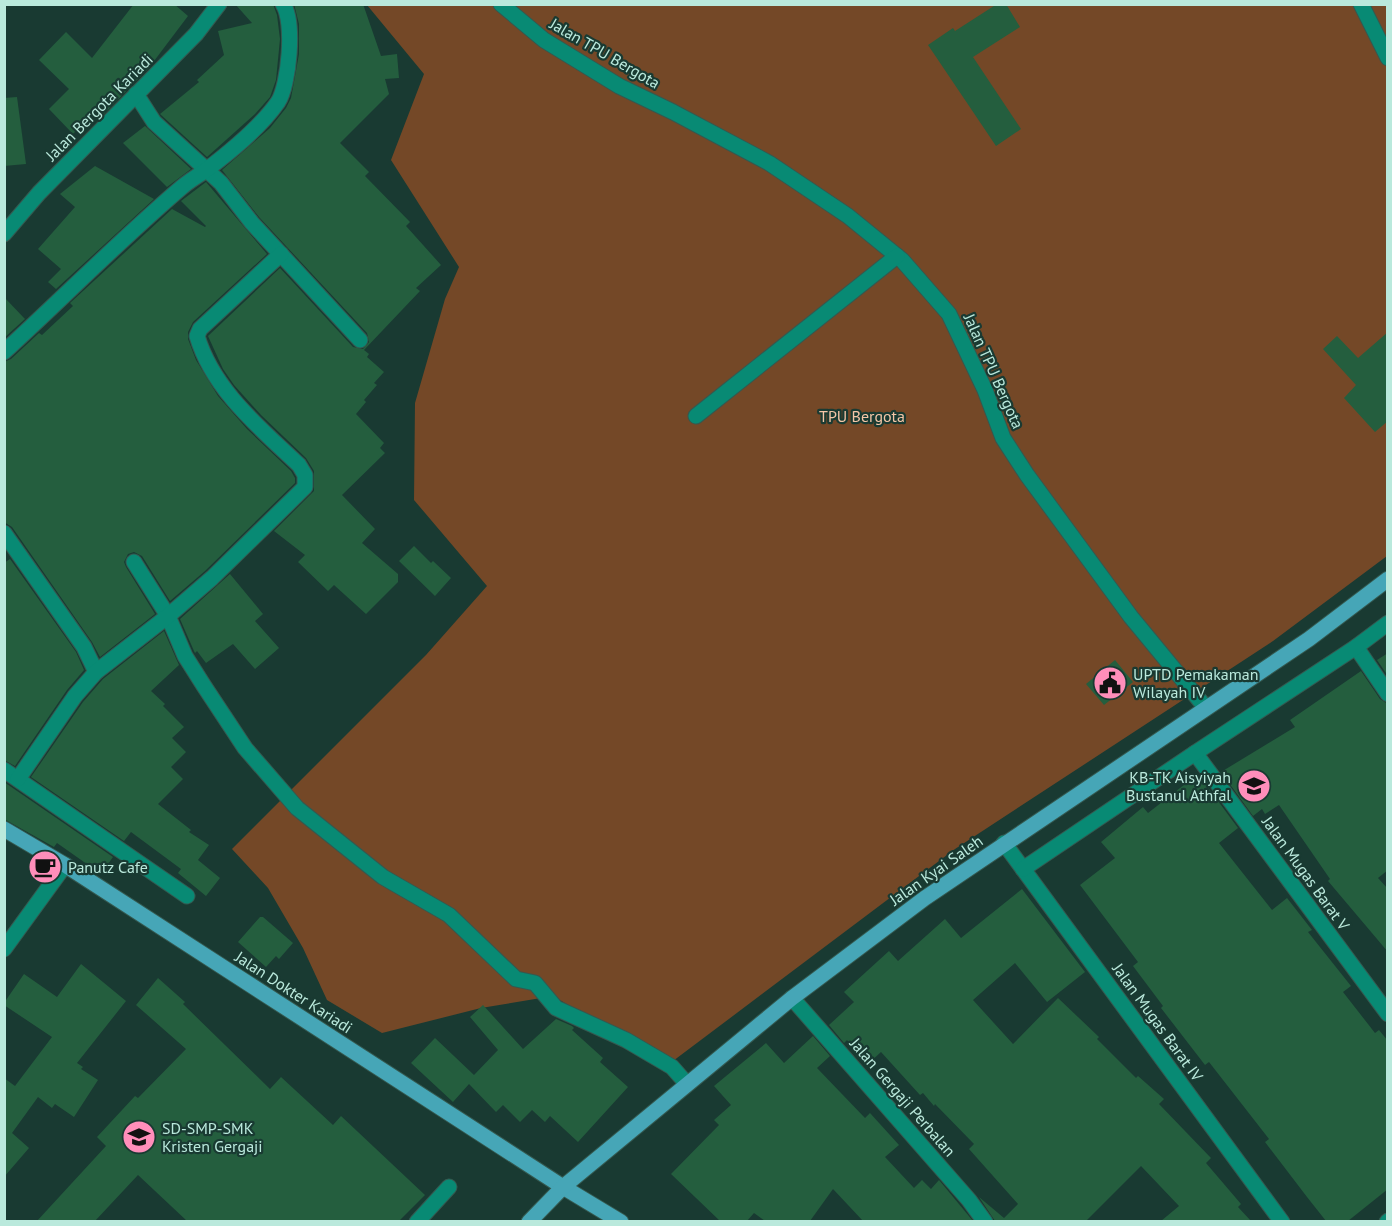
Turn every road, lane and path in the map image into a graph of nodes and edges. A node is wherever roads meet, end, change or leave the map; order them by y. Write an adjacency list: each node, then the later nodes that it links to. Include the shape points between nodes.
1 (219, 4): 6 (street, Jalan Bergota Kariadi, via 196,34)
2 (284, 4): 7 (street, via 290,29 280,100 260,124)
3 (501, 4): 10 (street, Jalan TPU Bergota, via 544,40 619,86 769,163 848,216)
4 (1361, 4): 5 (street)
5 (1388, 58)
6 (136, 94): 7 (street, via 154,122); 8 (street, Jalan Bergota Kariadi)
7 (206, 170): 9 (street); 12 (street, via 138,225)
8 (4, 234)
9 (281, 254): 11 (street); 18 (street, via 200,329 198,336 231,398 299,465 305,487 234,558)
10 (897, 256): 13 (street); 23 (street, Jalan TPU Bergota, via 949,314 1003,438 1027,476 1131,617)
11 (360, 339)
12 (4, 352)
13 (696, 416)
14 (4, 533): 15 (street)
15 (9, 550): 21 (street, via 84,646)
16 (134, 562): 18 (street)
17 (1388, 579): 23 (main road, Jalan Kyai Saleh, via 1309,639)
18 (168, 616): 21 (street); 35 (street, via 184,656 245,748 297,808 382,877 449,915 516,979 535,983 556,1008 626,1040 672,1067)
19 (1388, 624): 20 (street)
20 (1356, 647): 22 (street); 24 (street)
21 (96, 672): 26 (street)
22 (1388, 694)
23 (1206, 708): 28 (main road, Jalan Kyai Saleh)
24 (1195, 753): 30 (street); 34 (street, Jalan Mugas Barat V)
25 (4, 770): 26 (street)
26 (18, 779): 31 (street)
27 (4, 829): 29 (main road, Jalan Dokter Kariadi)
28 (1004, 843): 30 (street, Jalan Mugas Barat IV); 33 (main road, Jalan Kyai Saleh)
29 (64, 865): 32 (street); 37 (main road, Jalan Dokter Kariadi)
30 (1023, 869): 42 (street, Jalan Mugas Barat IV)
31 (187, 897)
32 (4, 949)
33 (792, 998): 35 (main road, Jalan Kyai Saleh); 41 (street, Jalan Gergaji Perbalan)
34 (1388, 1014)
35 (687, 1084): 37 (main road, Jalan Kyai Saleh)
36 (449, 1187): 38 (street)
37 (563, 1187): 39 (main road, Jalan Kyai Saleh); 40 (main road, Jalan Dokter Kariadi)
38 (417, 1221)
39 (529, 1221)
40 (621, 1221)
41 (985, 1221)
42 (1282, 1221)

